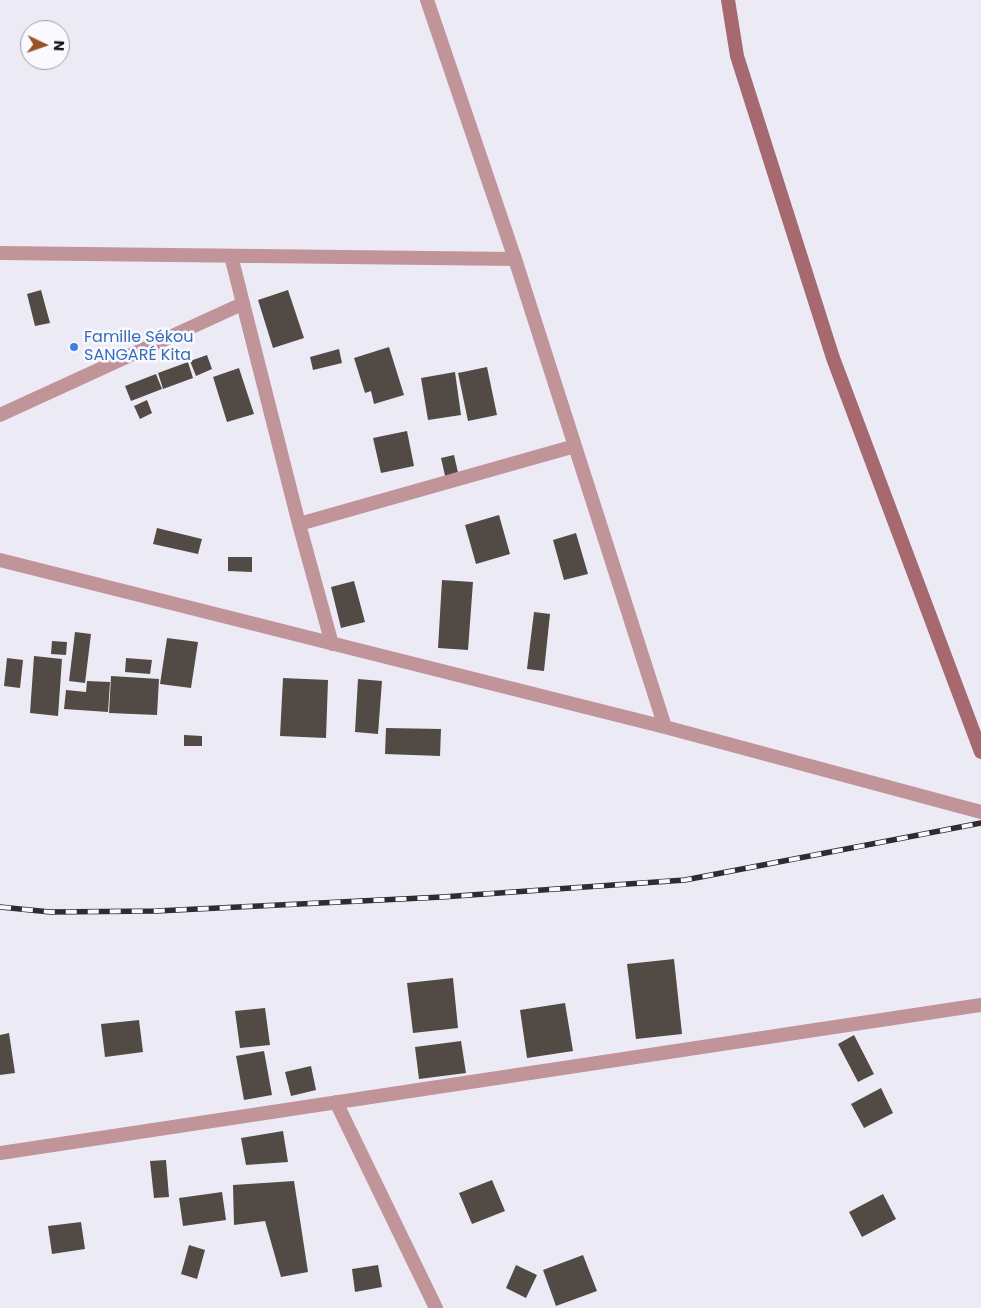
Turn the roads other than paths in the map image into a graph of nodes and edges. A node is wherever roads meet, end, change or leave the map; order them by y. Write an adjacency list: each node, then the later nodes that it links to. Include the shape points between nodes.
1 (427, 0): 5 (street)
2 (728, 0): 13 (main road, via 737,56 833,358)
3 (0, 253): 4 (street)
4 (231, 256): 5 (street); 6 (street)
5 (515, 259): 8 (street)
6 (242, 304): 7 (street); 9 (street)
7 (0, 415)
8 (575, 446): 9 (street); 12 (street)
9 (299, 524): 11 (street)
10 (0, 560): 11 (street)
11 (332, 644): 12 (street)
12 (665, 727): 14 (street)
13 (981, 752)
14 (981, 812)
15 (981, 1005): 16 (street)
16 (336, 1102): 17 (street); 18 (street)
17 (0, 1153)
18 (436, 1308)

